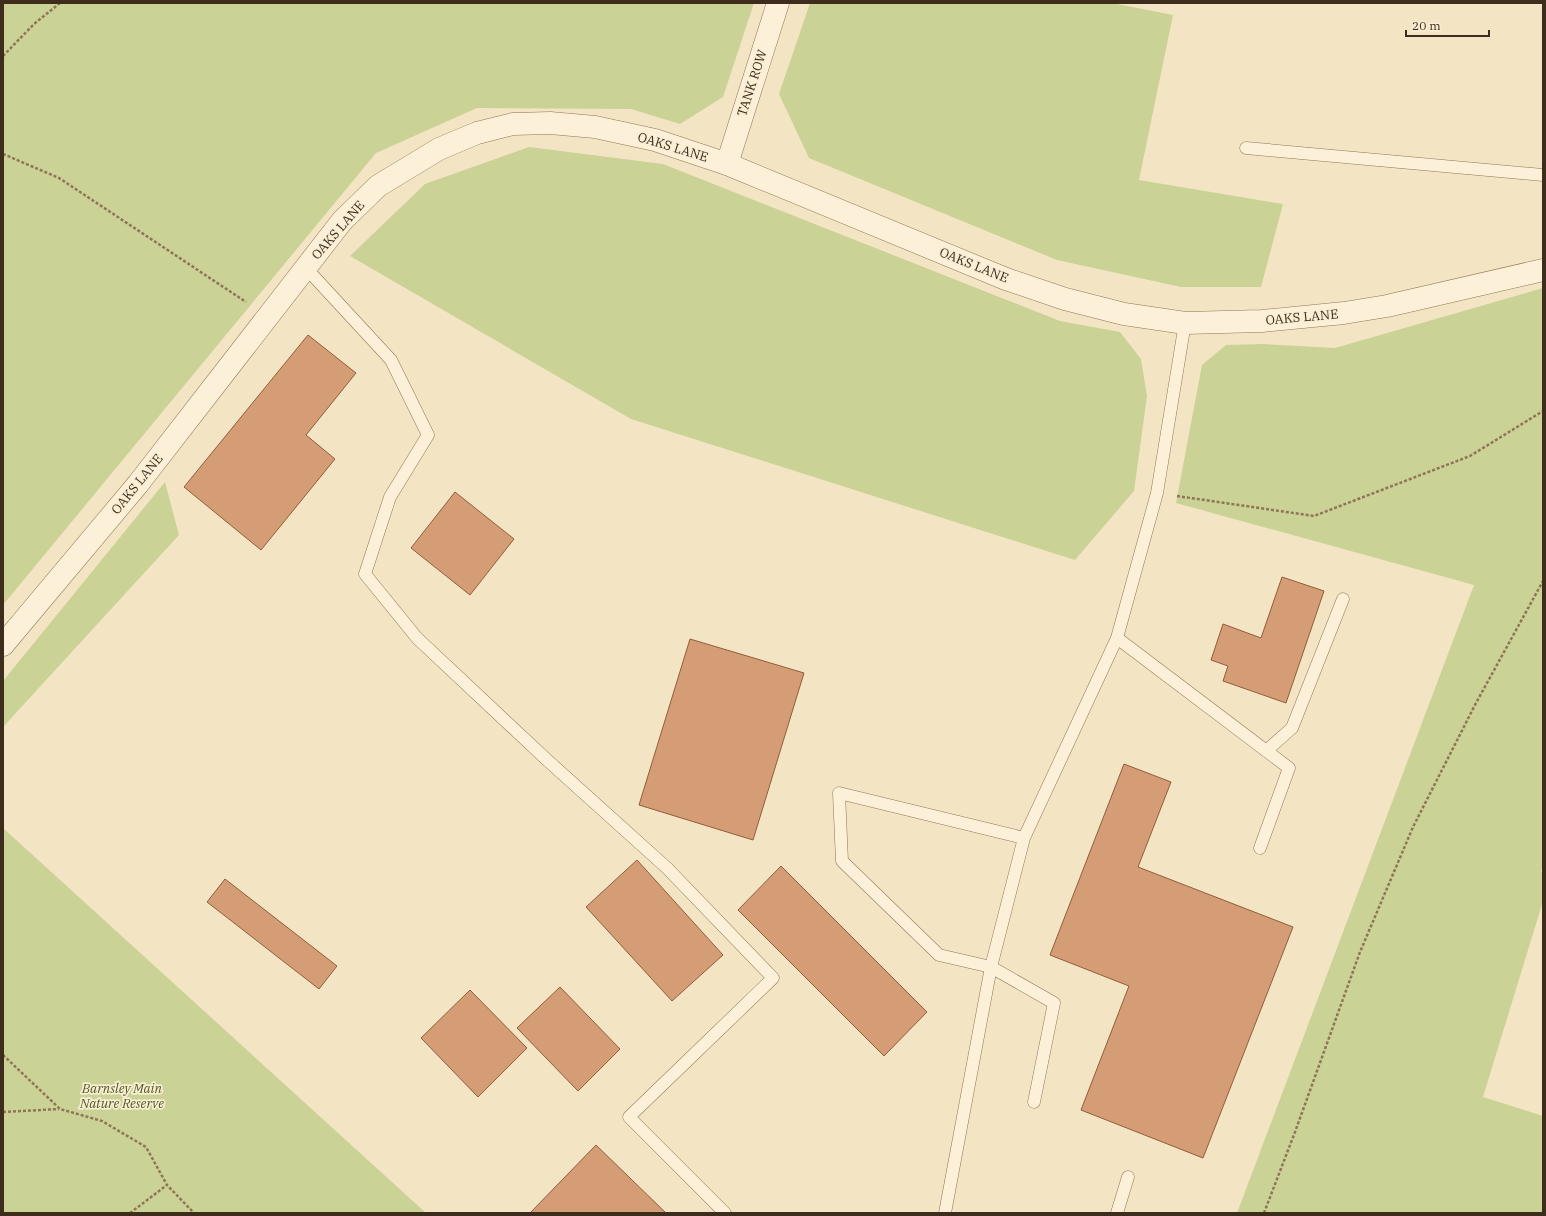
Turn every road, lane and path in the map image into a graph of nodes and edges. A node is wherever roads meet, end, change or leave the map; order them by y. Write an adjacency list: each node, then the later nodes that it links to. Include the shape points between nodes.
1 (60, 3): 3 (path, via 34,24)
2 (778, 3): 6 (street, TANK ROW)
3 (3, 56)
4 (1246, 148): 7 (lane)
5 (3, 154): 10 (path, via 59,178)
6 (727, 164): 8 (street, OAKS LANE, via 655,140 595,127 550,123 513,124 477,134 439,149 378,186 342,221); 11 (street, OAKS LANE, via 1006,278 1065,299 1124,314)
7 (1543, 175)
8 (306, 268): 10 (street, OAKS LANE); 30 (lane, via 391,360 428,435 390,497 365,574 417,638 666,868 773,978 629,1118)
9 (1543, 270): 11 (street, OAKS LANE, via 1387,306 1344,313 1262,321)
10 (269, 316): 17 (street, OAKS LANE, via 138,484)
11 (1185, 323): 13 (lane)
12 (1543, 411): 13 (path, via 1470,456 1314,516)
13 (1157, 493): 16 (lane)
14 (1543, 581): 33 (path, via 1476,703 1413,827 1360,952 1296,1132)
15 (1343, 599): 18 (lane, via 1292,728)
16 (1117, 638): 18 (lane); 19 (lane)
17 (3, 645)
18 (1266, 751): 20 (lane, via 1289,768)
19 (1024, 838): 21 (lane); 21 (lane, via 839,793 842,861 939,955)
20 (1260, 848)
21 (991, 967): 23 (lane, via 1054,1003); 31 (lane)
22 (3, 1055): 24 (path)
23 (1034, 1102)
24 (60, 1109): 25 (path); 27 (path, via 102,1121 146,1147)
25 (3, 1112)
26 (1128, 1177): 32 (lane)
27 (167, 1185): 28 (path); 29 (path)
28 (130, 1213)
29 (194, 1213)
30 (725, 1213)
31 (945, 1213)
32 (1118, 1213)
33 (1264, 1213)

